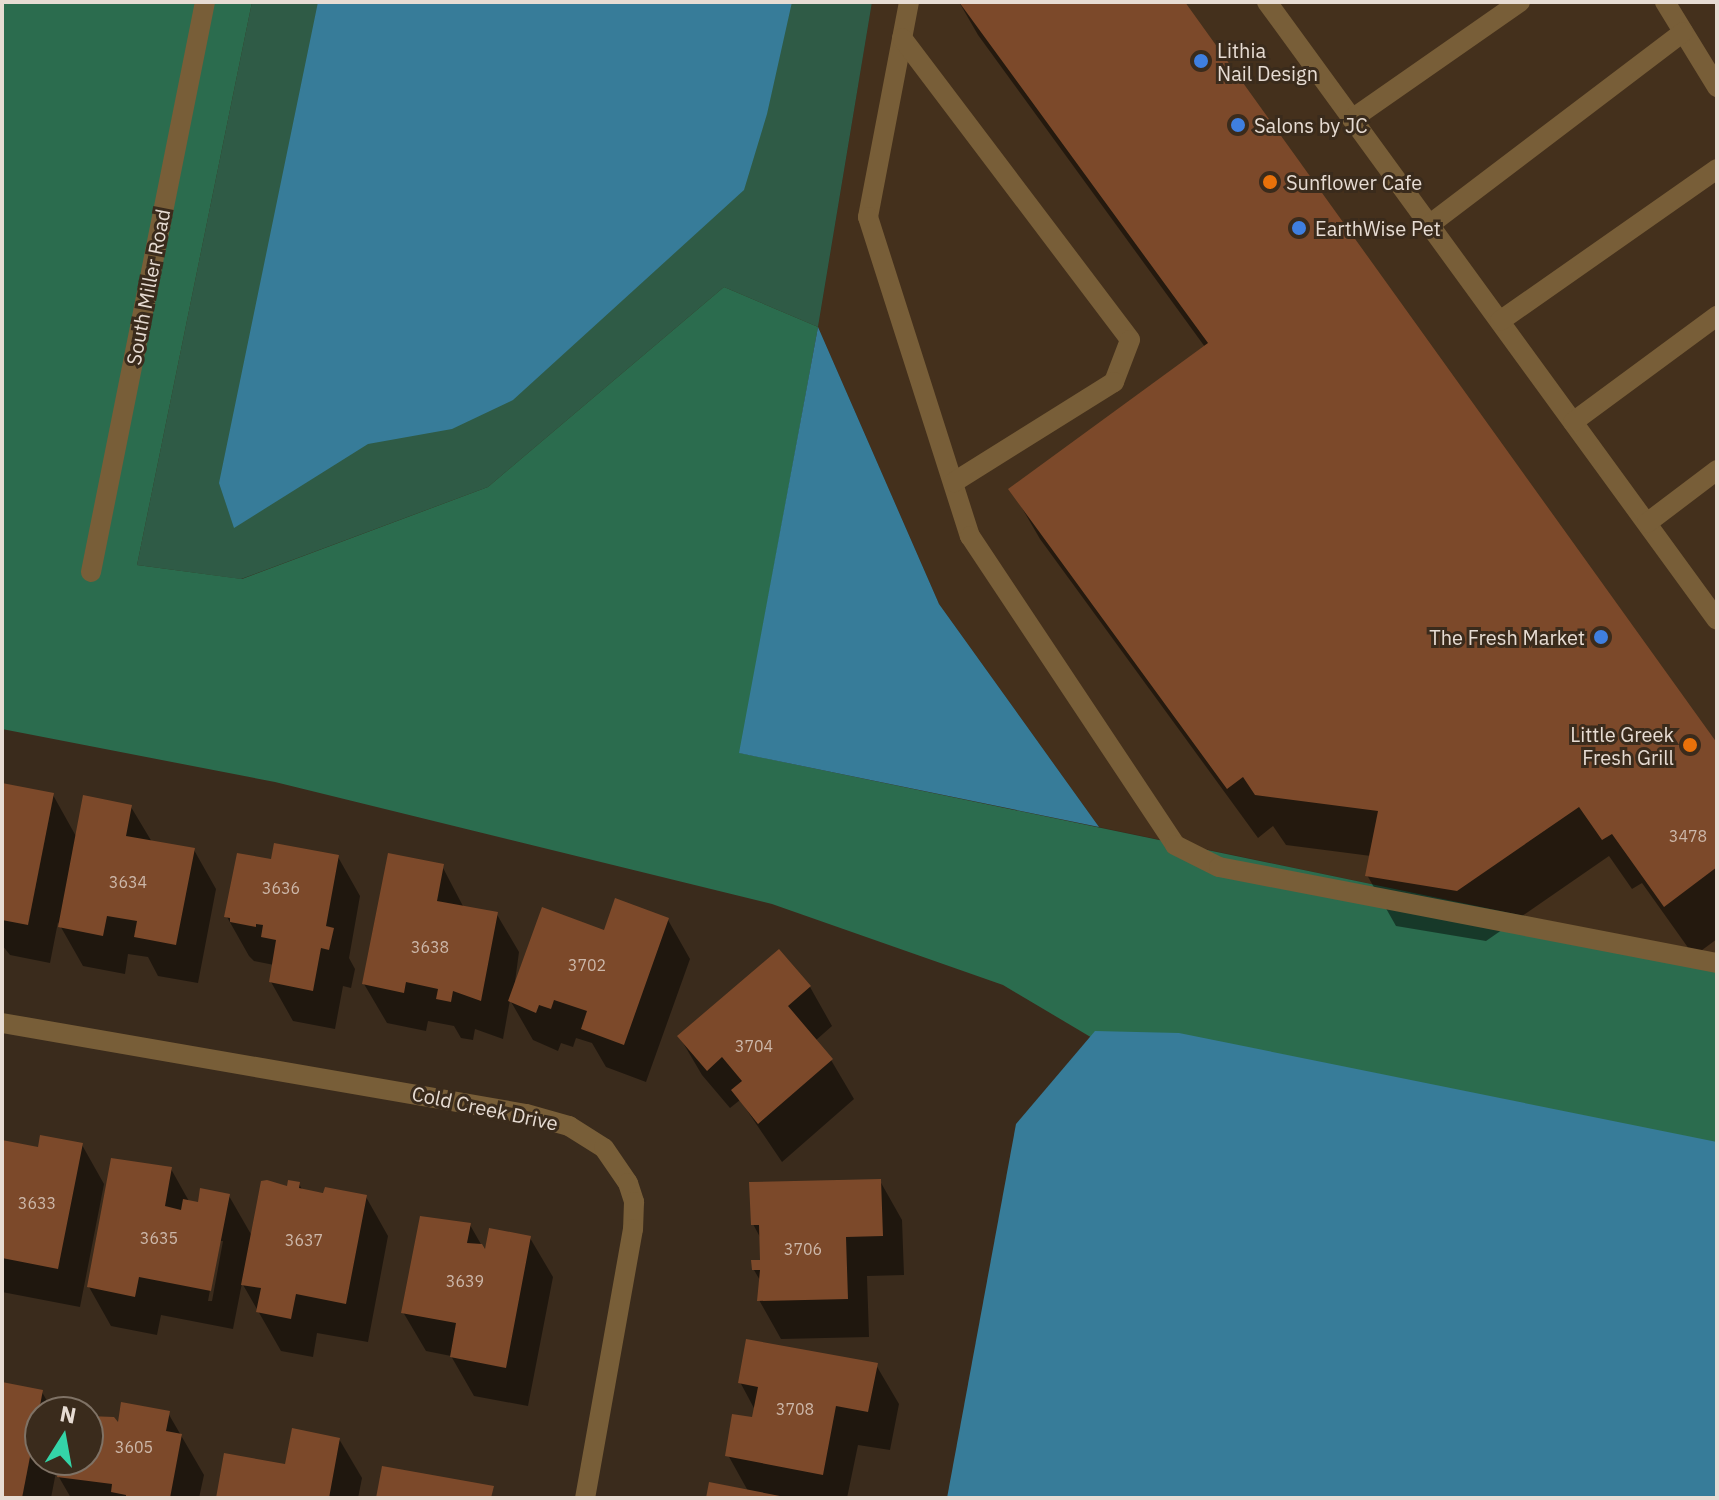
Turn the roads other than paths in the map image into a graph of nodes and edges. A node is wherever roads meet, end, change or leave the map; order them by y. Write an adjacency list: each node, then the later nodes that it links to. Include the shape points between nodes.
1 (205, 2): 18 (street, South Miller Road)
2 (909, 2): 7 (street)
3 (1267, 2): 9 (street)
4 (1520, 2): 9 (street)
5 (1665, 2): 6 (street)
6 (1683, 32): 8 (street); 11 (street)
7 (902, 38): 16 (street, via 868,217); 16 (street, via 1130,340 1114,382)
8 (1717, 87)
9 (1352, 119): 11 (street)
10 (1717, 169): 13 (street)
11 (1429, 225): 13 (street)
12 (1717, 316): 14 (street)
13 (1500, 321): 14 (street)
14 (1573, 422): 17 (street)
15 (1717, 470): 17 (street)
16 (954, 482): 20 (street, via 970,536 1175,845 1219,867)
17 (1647, 523): 19 (street)
18 (91, 572)
19 (1717, 620)
20 (1717, 963)
21 (2, 1023): 22 (street, Cold Creek Drive, via 526,1114 569,1126 604,1148 628,1183 633,1229)
22 (585, 1498)

